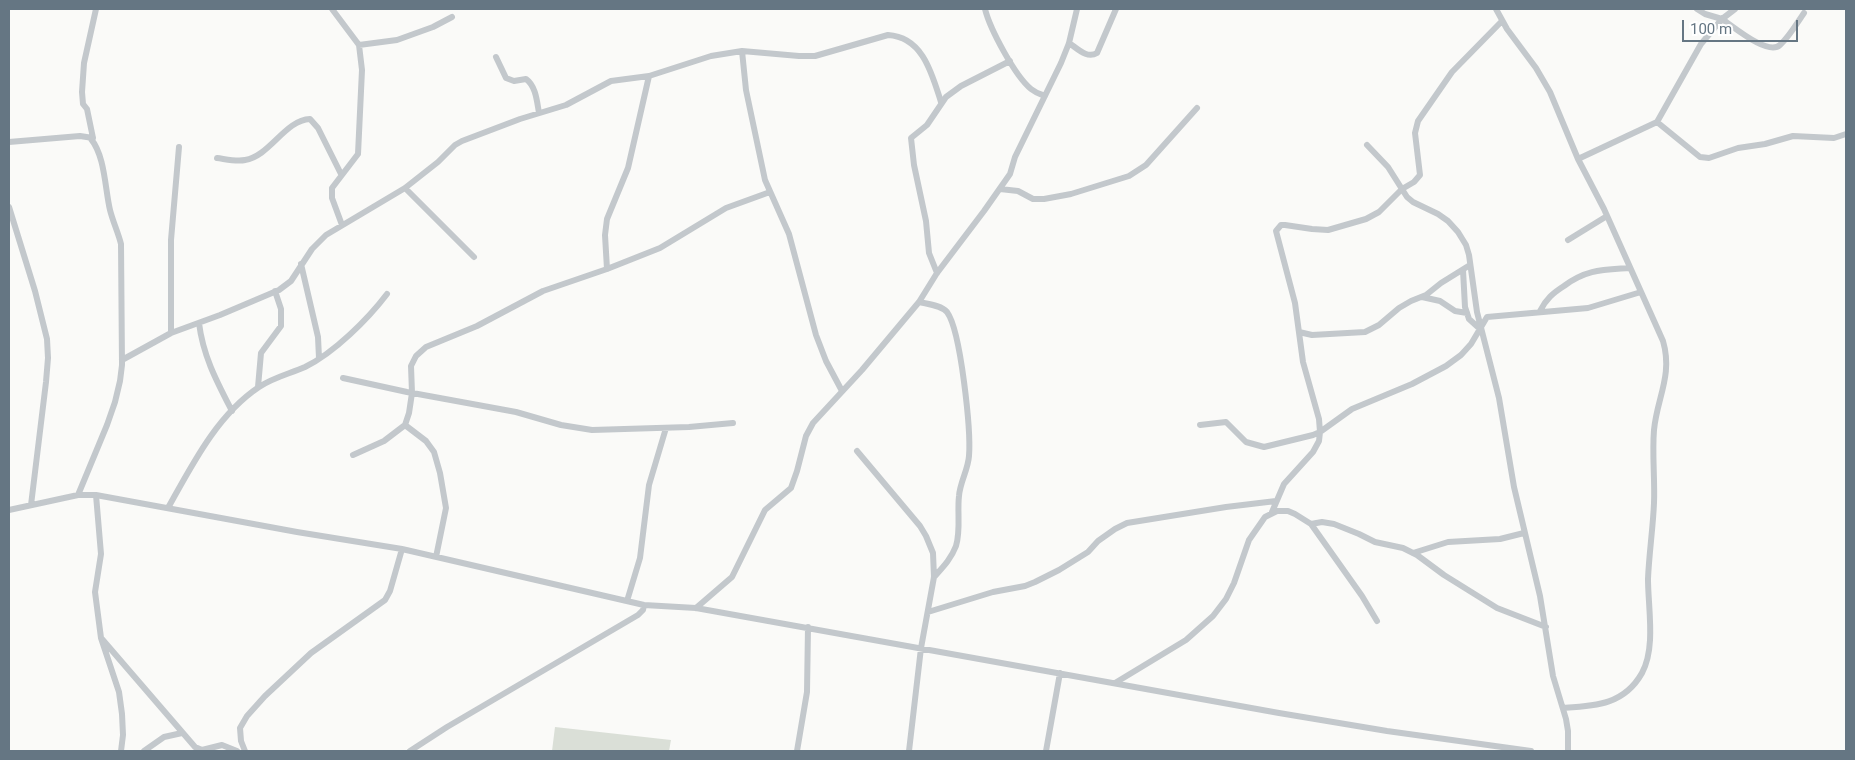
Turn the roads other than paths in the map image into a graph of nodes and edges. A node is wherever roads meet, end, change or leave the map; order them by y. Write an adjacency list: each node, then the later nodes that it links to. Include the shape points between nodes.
1 (96, 9): 25 (street, via 84,63 82,92)
2 (332, 9): 14 (street)
3 (985, 9): 17 (street)
4 (1077, 9): 13 (street)
5 (1116, 9): 13 (street, via 1100,47 1093,55 1087,55)
6 (1496, 9): 12 (street)
7 (1697, 9): 11 (street)
8 (1735, 9): 11 (street)
9 (1804, 13): 11 (street, via 1780,46 1772,49)
10 (452, 17): 14 (street, via 397,40)
11 (1722, 19): 23 (street, via 1701,44)
12 (1502, 21): 30 (street, via 1550,92); 34 (street, via 1452,72 1418,121 1415,133 1420,175)
13 (1070, 43): 19 (street)
14 (359, 45): 31 (street, via 362,70 358,154)
15 (742, 51): 18 (street, via 711,56); 20 (street, via 815,56 895,36 921,52); 35 (street, via 748,105)
16 (496, 57): 22 (street, via 509,80 526,79 530,82)
17 (1010, 61): 19 (street, via 1027,85); 20 (street, via 962,86)
18 (649, 76): 22 (street, via 611,81 566,105); 44 (street, via 628,168 607,219)
19 (1045, 96): 33 (street)
20 (941, 102): 46 (street, via 929,122 910,140 929,253)
21 (1197, 108): 33 (street, via 1146,165 1129,176 1044,199)
22 (539, 114): 32 (street, via 459,143)
23 (1657, 122): 24 (street, via 1700,157 1710,158 1793,136 1834,138); 30 (street)
24 (1846, 134)
25 (94, 138): 26 (street, via 80,136); 59 (street, via 91,139 99,152 111,213 121,244)
26 (9, 142)
27 (1368, 145): 34 (street)
28 (179, 147): 57 (street, via 170,240)
29 (217, 158): 31 (street, via 244,160 266,150 301,121 310,119 322,135)
30 (1578, 159): 37 (street)
31 (341, 174): 38 (street, via 332,188 332,198)
32 (405, 188): 38 (street); 40 (street)
33 (1000, 189): 46 (street)
34 (1402, 189): 42 (street, via 1413,202 1438,214 1458,232 1466,245); 56 (street, via 1379,212 1351,224 1328,230 1285,224 1277,229)
35 (770, 192): 44 (street, via 726,208 660,248); 62 (street, via 794,248 816,335)
36 (9, 207): 75 (street, via 48,339)
37 (1607, 216): 39 (street); 43 (street)
38 (342, 225): 41 (street, via 312,249)
39 (1568, 240)
40 (474, 257)
41 (301, 264): 47 (street, via 291,280); 58 (street, via 318,337)
42 (1470, 265): 45 (street); 55 (street)
43 (1630, 268): 48 (street); 52 (street, via 1578,275 1550,295)
44 (607, 269): 63 (street, via 542,290 477,326 426,347 411,366)
45 (1463, 270): 50 (street); 53 (street)
46 (937, 272): 51 (street)
47 (275, 291): 54 (street); 61 (street, via 281,310 281,326 260,353)
48 (1641, 292): 52 (street, via 1588,308); 96 (street, via 1663,341 1667,360 1666,381 1654,430 1653,532 1648,572 1650,650 1641,675 1618,698 1604,704)
49 (387, 294): 58 (street, via 373,312)
50 (1422, 297): 53 (street); 56 (street, via 1365,332 1312,335)
51 (918, 302): 62 (street); 84 (street, via 942,308 949,316 957,340 970,434 969,458 959,496 958,538 951,558)
52 (1540, 311): 55 (street, via 1487,316)
53 (1467, 313): 55 (street)
54 (199, 323): 57 (street); 64 (street, via 213,375)
55 (1480, 328): 69 (street, via 1471,344 1446,366 1352,409); 80 (street, via 1499,398)
56 (1299, 332): 69 (street)
57 (171, 333): 59 (street)
58 (319, 358): 61 (street)
59 (122, 360): 72 (street, via 115,402)
60 (344, 378): 63 (street)
61 (258, 387): 64 (street)
62 (842, 391): 87 (street, via 813,423 806,436 793,484 765,510 732,577)
63 (412, 393): 66 (street); 68 (street, via 516,412 579,428)
64 (232, 411): 76 (street, via 210,438)
65 (733, 423): 68 (street)
66 (405, 425): 71 (street, via 384,441); 83 (street, via 426,441 434,452 440,473 446,508)
67 (1200, 425): 69 (street, via 1226,422 1246,442 1264,447)
68 (666, 428): 85 (street, via 648,485 640,558)
69 (1320, 432): 74 (street, via 1313,452 1284,484)
70 (857, 451): 84 (street, via 926,536 933,553)
71 (354, 455)
72 (78, 495): 73 (street); 75 (street)
73 (96, 495): 76 (street); 92 (street, via 101,554 95,592)
74 (1276, 502): 78 (street); 88 (street, via 1127,523 1098,540 1088,552 1060,570 1034,582)
75 (31, 505): 77 (street)
76 (168, 508): 81 (street)
77 (9, 510)
78 (1272, 512): 79 (street, via 1288,511); 95 (street, via 1249,540 1234,584 1213,616 1186,640)
79 (1311, 524): 82 (street, via 1334,524 1375,542); 89 (street)
80 (1524, 533): 82 (street, via 1500,539 1448,542); 90 (street)
81 (402, 549): 83 (street); 101 (street, via 385,600 298,664 247,716 240,728)
82 (1413, 553): 90 (street, via 1497,608)
83 (436, 556): 85 (street)
84 (934, 577): 88 (street)
85 (627, 600): 86 (street)
86 (644, 604): 87 (street); 102 (street, via 638,615)
87 (696, 608): 91 (street)
88 (928, 612): 93 (street)
89 (1377, 621)
90 (1546, 627): 96 (street, via 1553,676)
91 (808, 628): 93 (street); 103 (street, via 807,692)
92 (101, 638): 97 (street); 98 (street, via 118,692 123,735)
93 (921, 648): 94 (street); 104 (street)
94 (1060, 673): 95 (street); 105 (street)
95 (1114, 683): 106 (street, via 1387,731)
96 (1563, 708): 107 (street)
97 (182, 733): 99 (street, via 164,737); 100 (street, via 198,749 222,745)
98 (121, 751)
99 (144, 751)
100 (237, 751)
101 (245, 751)
102 (410, 751)
103 (797, 751)
104 (909, 751)
105 (1046, 751)
106 (1531, 751)
107 (1568, 751)

